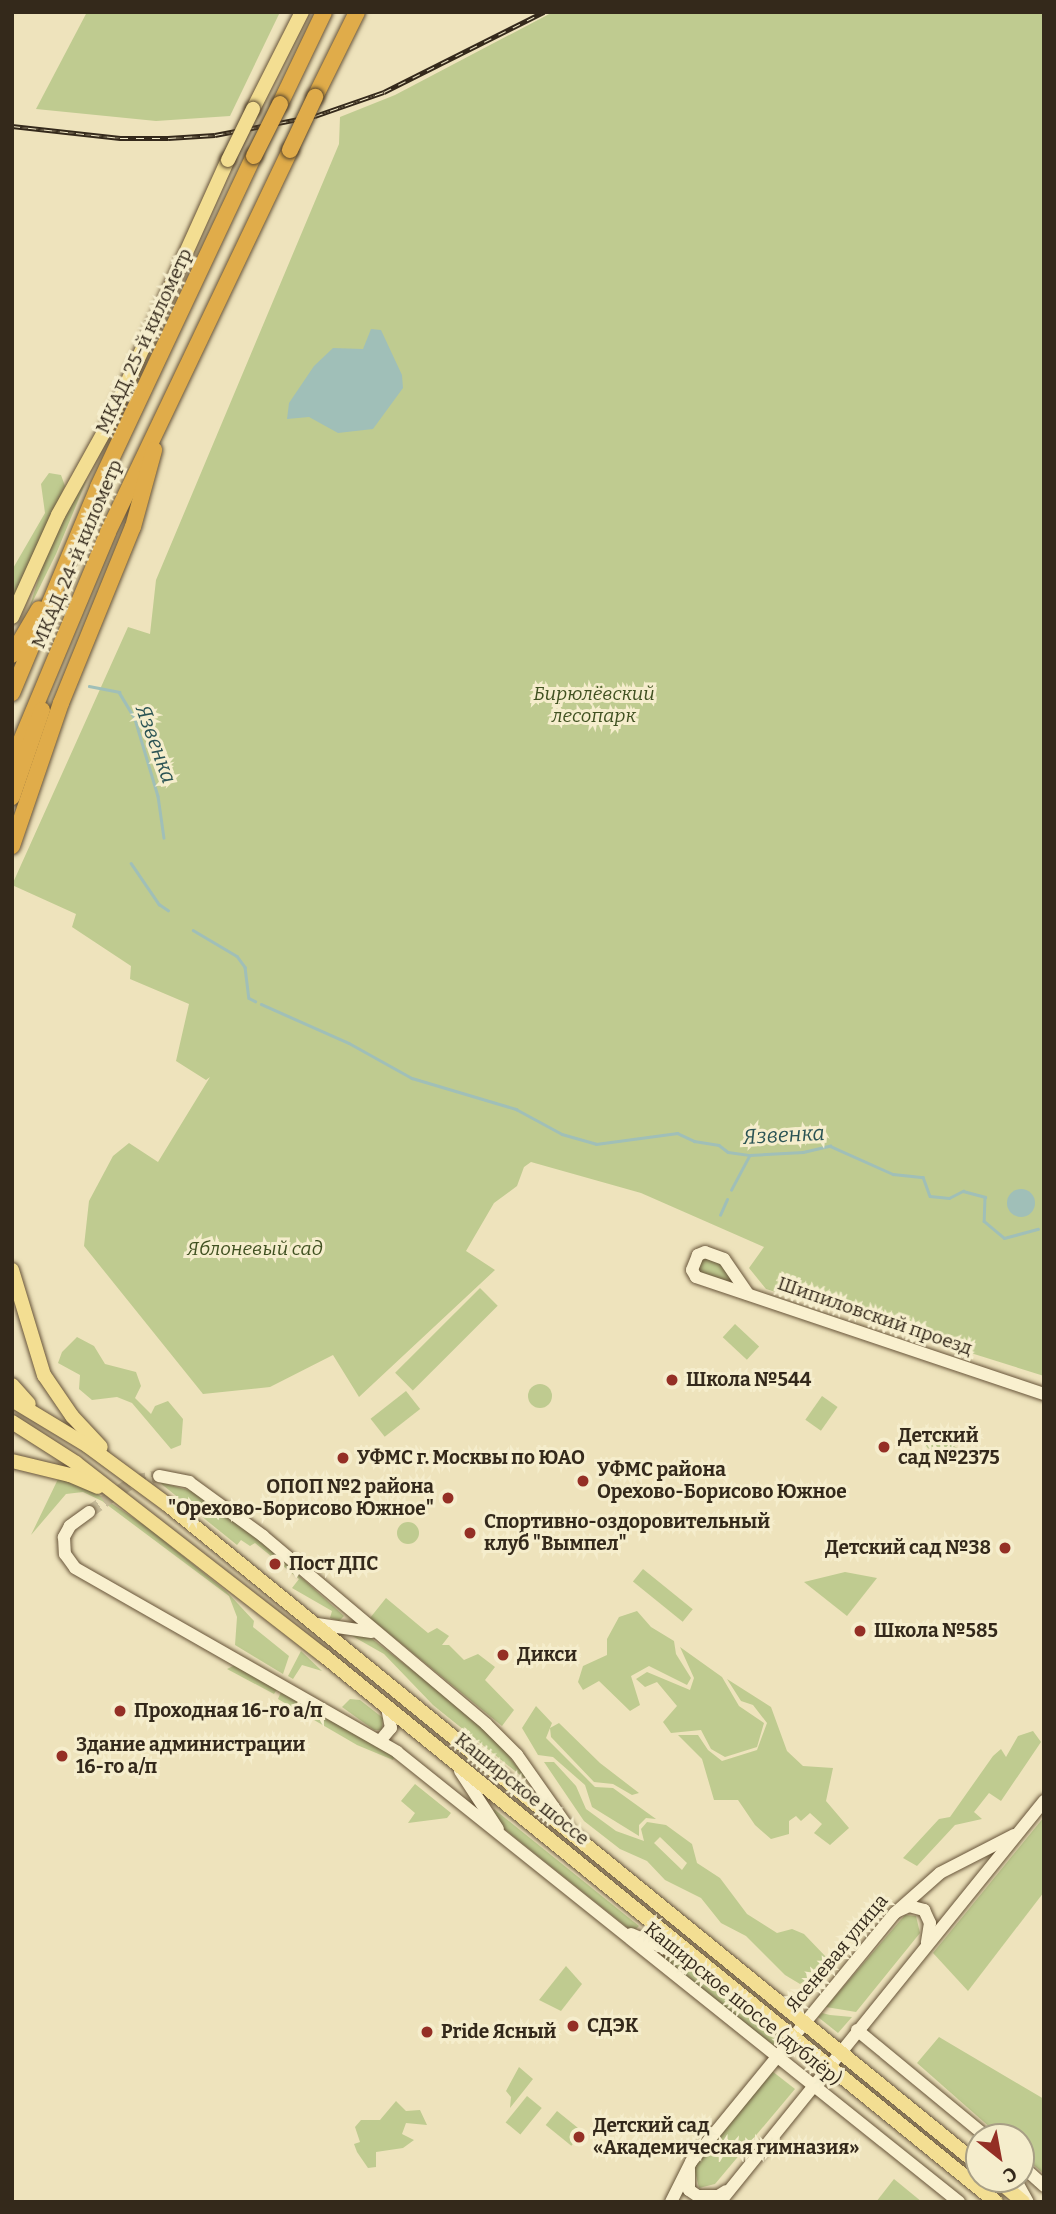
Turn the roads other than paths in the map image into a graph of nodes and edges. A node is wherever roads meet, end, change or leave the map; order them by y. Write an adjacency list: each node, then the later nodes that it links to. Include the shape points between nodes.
1 (300, 12): 6 (main road, bridge, via 109,423 64,503)
2 (324, 12): 5 (highway, МКАД, 25-й километр, bridge, via 98,487)
3 (357, 12): 4 (highway, bridge)
4 (167, 404): 8 (highway, МКАД, 24-й километр); 12 (highway, via 133,527 61,703)
5 (62, 576): 7 (highway); 9 (highway, МКАД, 25-й километр)
6 (12, 617)
7 (12, 655)
8 (55, 658): 10 (highway, МКАД, 24-й километр); 11 (highway, via 35,740)
9 (12, 693)
10 (12, 762)
11 (12, 797)
12 (12, 846)
13 (12, 1270): 22 (main road, via 44,1376 72,1416)
14 (748, 1294): 14 (main road, Шипиловский проезд, via 730,1264 705,1252 698,1255 693,1276); 16 (main road, Шипиловский проезд)
15 (12, 1385): 19 (main road)
16 (1044, 1395)
17 (12, 1400): 19 (main road, Каширское шоссе)
18 (12, 1422): 23 (main road, Каширское шоссе)
19 (48, 1422): 22 (main road, Каширское шоссе)
20 (12, 1461): 23 (main road, via 70,1475)
21 (159, 1476): 26 (main road, via 197,1487 263,1535)
22 (134, 1480): 25 (main road, Каширское шоссе)
23 (121, 1498): 27 (main road, Каширское шоссе)
24 (89, 1511): 28 (main road, Каширское шоссе (дублёр), via 65,1532 64,1550 71,1564)
25 (304, 1616): 26 (main road, via 327,1628 362,1629); 32 (main road, Каширское шоссе)
26 (377, 1635): 32 (main road, via 496,1732)
27 (387, 1707): 28 (main road, via 391,1728); 29 (main road, Каширское шоссе)
28 (380, 1741): 33 (main road, Каширское шоссе (дублёр))
29 (453, 1759): 33 (main road); 37 (main road, Каширское шоссе)
30 (1044, 1801): 31 (main road, Ясеневая улица)
31 (1017, 1834): 34 (main road, Ясеневая улица, via 940,1873); 36 (main road, Ясеневая улица)
32 (575, 1835): 38 (main road, Каширское шоссе)
33 (503, 1836): 35 (main road, Каширское шоссе (дублёр))
34 (895, 1913): 36 (main road, via 909,1906 924,1910 930,1923); 38 (main road, Ясеневая улица)
35 (618, 1928): 37 (main road); 42 (main road, Каширское шоссе (дублёр))
36 (927, 1943): 39 (main road, Ясеневая улица)
37 (713, 1969): 40 (main road, Каширское шоссе)
38 (805, 2021): 40 (main road, Ясеневая улица); 41 (main road, Каширское шоссе)
39 (857, 2030): 41 (main road, Ясеневая улица); 45 (main road)
40 (794, 2035): 42 (main road, Ясеневая улица); 43 (main road, Каширское шоссе)
41 (840, 2050): 43 (main road, Ясеневая улица); 46 (main road, Каширское шоссе)
42 (777, 2056): 44 (main road, Каширское шоссе (дублёр)); 47 (main road, Ясеневая улица)
43 (830, 2063): 44 (main road, Ясеневая улица); 52 (main road, Каширское шоссе)
44 (812, 2085): 48 (main road, Ясеневая улица); 51 (main road, Каширское шоссе (дублёр))
45 (970, 2123)
46 (965, 2153)
47 (691, 2162): 48 (main road, via 687,2183 698,2196 718,2196); 49 (main road, Ясеневая улица)
48 (730, 2188): 50 (main road, Ясеневая улица)
49 (671, 2202)
50 (720, 2202)
51 (958, 2202)
52 (996, 2202)

